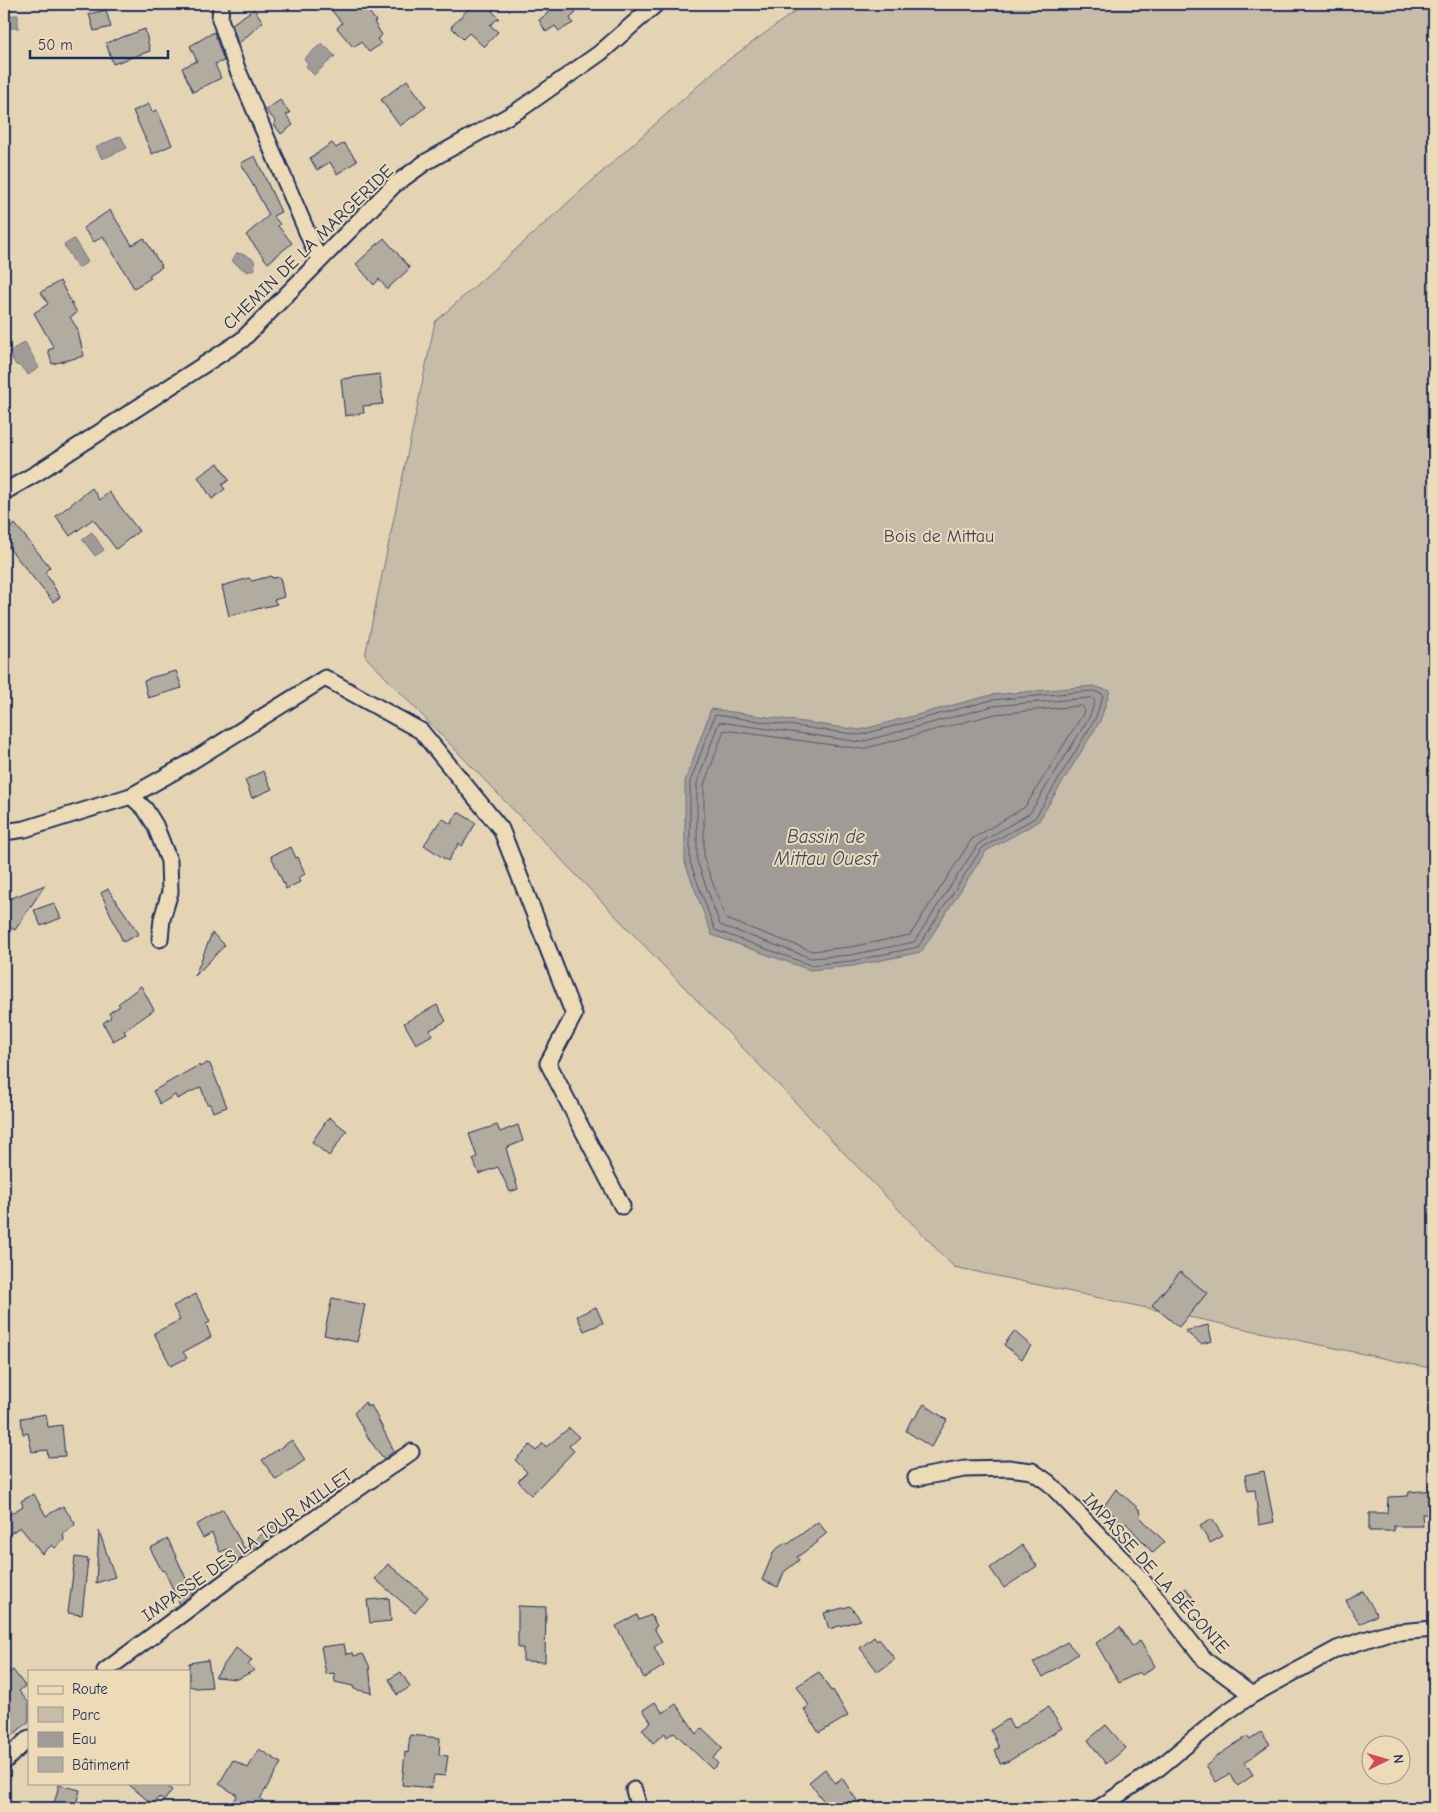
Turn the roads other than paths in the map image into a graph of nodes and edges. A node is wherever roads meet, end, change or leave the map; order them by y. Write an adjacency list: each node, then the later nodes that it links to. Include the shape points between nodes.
1 (221, 4): 3 (street, via 220,19 236,66)
2 (656, 4): 3 (street, CHEMIN DE LA MARGERIDE, via 600,53 519,110 426,162 394,185)
3 (319, 260): 4 (street, CHEMIN DE LA MARGERIDE, via 242,340)
4 (4, 492)
5 (131, 796): 6 (street, via 25,829); 7 (street, via 155,825 169,861 170,892); 8 (street, via 325,678 421,731 501,828 574,1014 548,1063)
6 (4, 832)
7 (160, 939)
8 (622, 1206)
9 (411, 1452): 12 (street, IMPASSE DES LA TOUR MILLET, via 241,1570)
10 (916, 1478): 13 (street, IMPASSE DE LA BÉGONIE, via 964,1469 1032,1471 1049,1483 1143,1581 1205,1660)
11 (1434, 1629): 13 (street, via 1386,1633 1337,1650)
12 (105, 1670)
13 (1252, 1695): 18 (street, via 1160,1767)
14 (28, 1739): 15 (street)
15 (4, 1762)
16 (634, 1790): 17 (street)
17 (639, 1808)
18 (1099, 1808)

